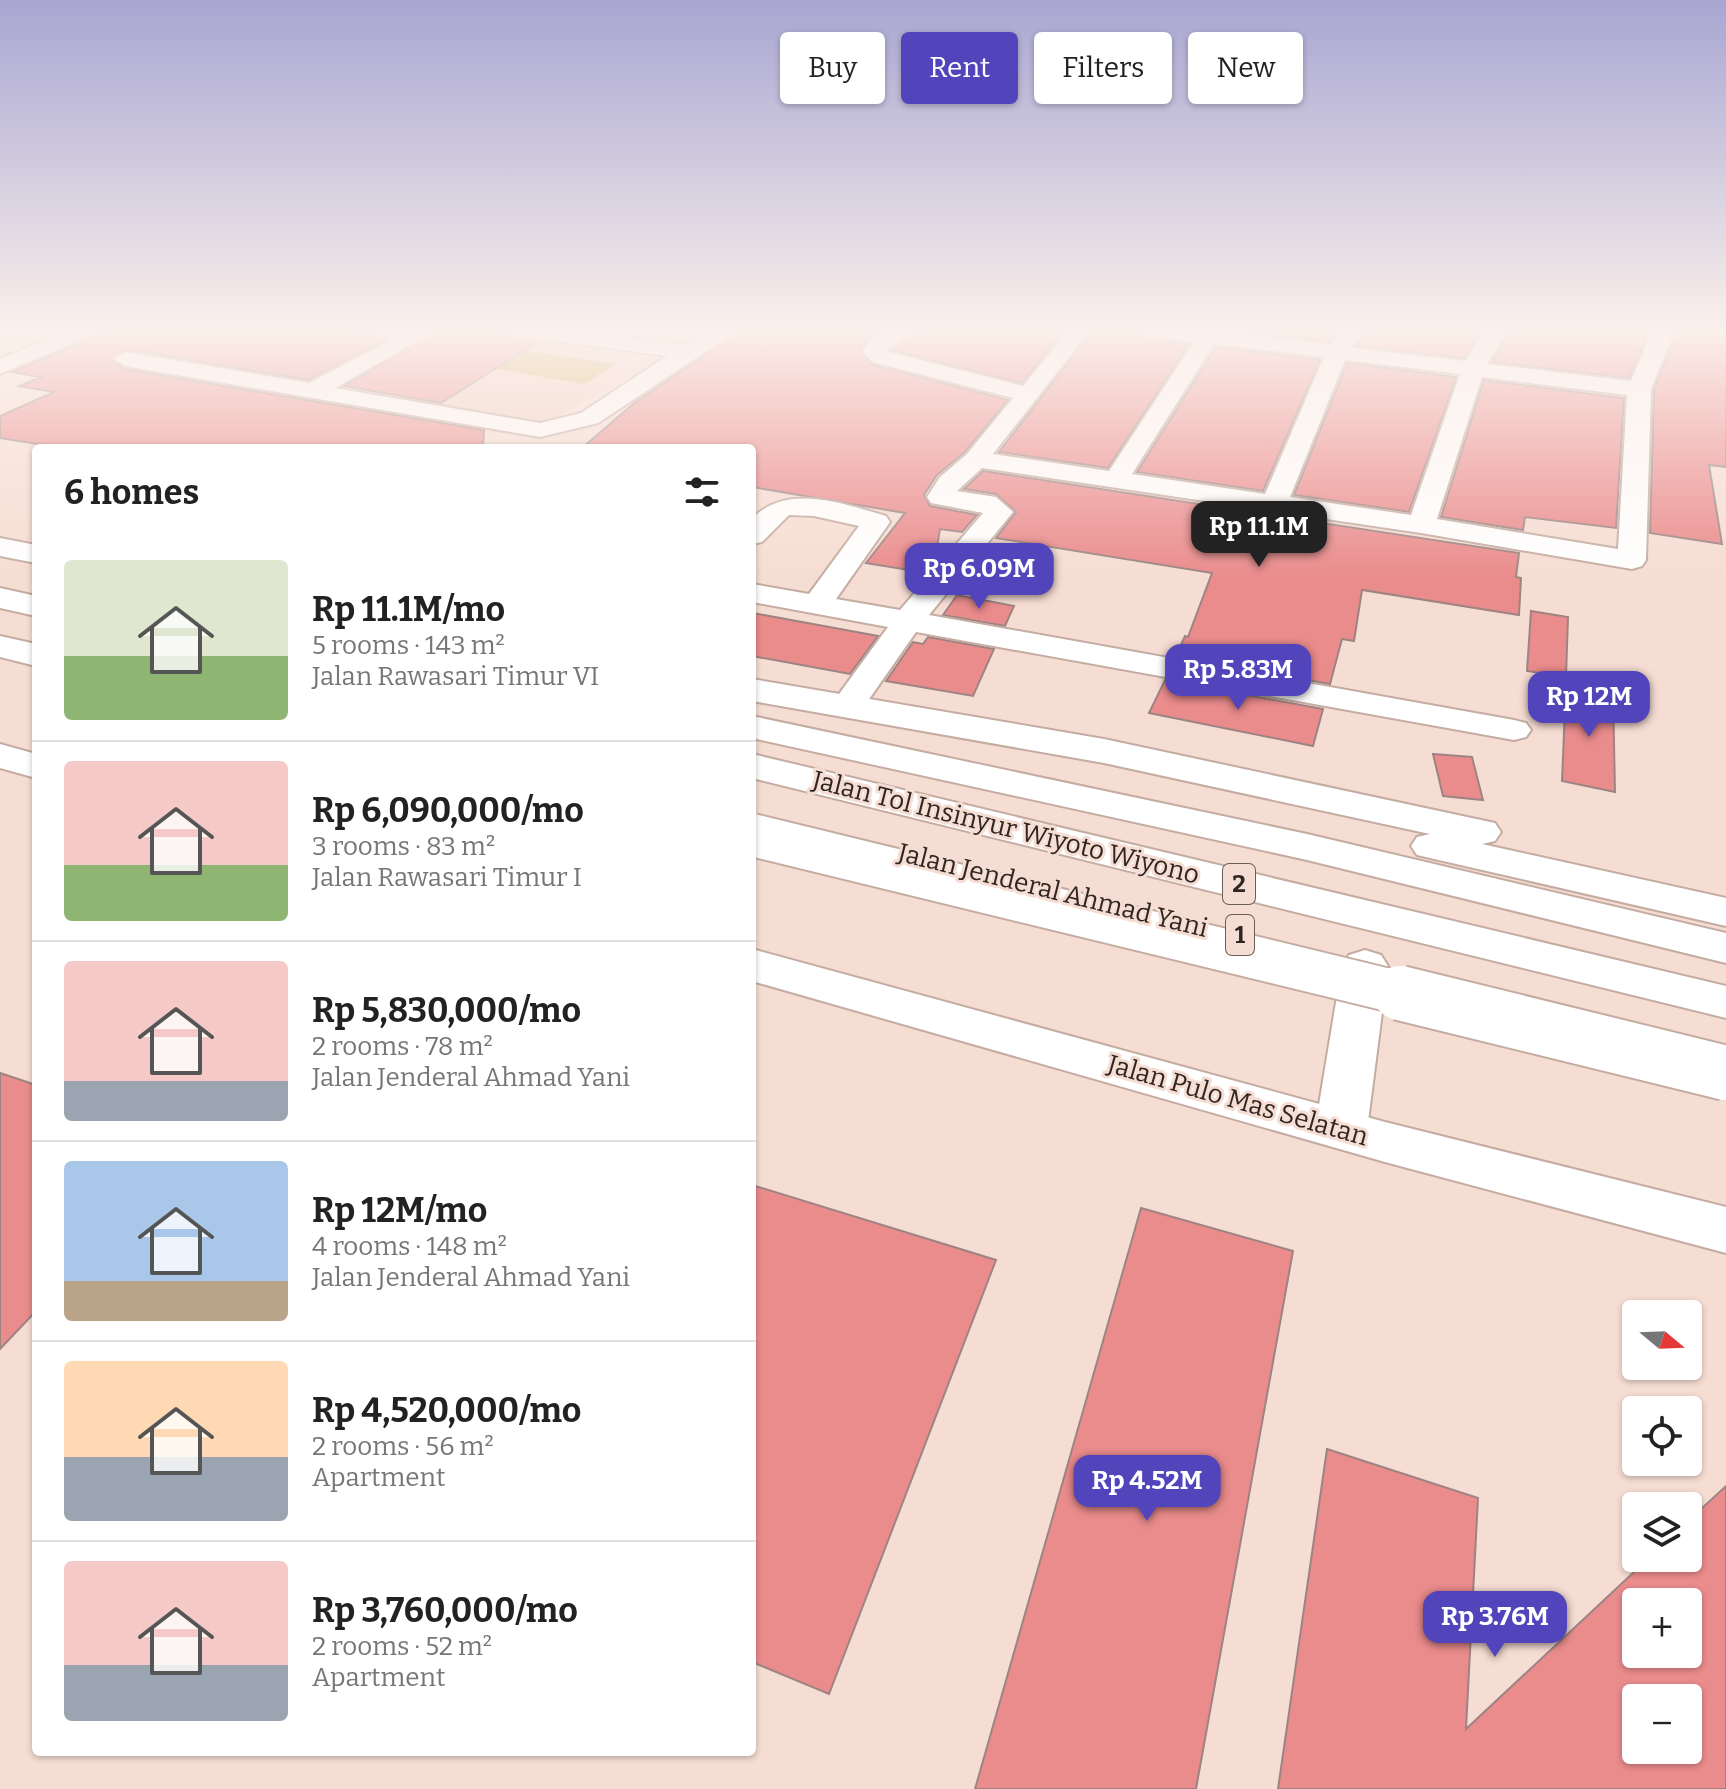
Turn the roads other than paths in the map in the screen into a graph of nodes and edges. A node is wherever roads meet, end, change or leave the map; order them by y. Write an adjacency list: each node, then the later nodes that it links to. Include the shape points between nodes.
1 (434, 412): 2 (street, via 540,430)
2 (597, 412)
3 (1012, 412): 8 (street)
4 (1159, 412): 9 (street)
5 (1314, 412): 10 (street)
6 (1458, 412): 11 (street)
7 (1638, 412): 11 (street, via 1632,560)
8 (976, 459): 9 (street); 21 (street, via 940,497 986,503 999,512)
9 (1115, 481): 10 (street)
10 (1274, 504): 11 (street)
11 (1421, 525)
12 (756, 532): 20 (street, via 778,509 799,507 876,522)
13 (0, 547): 14 (main road)
14 (32, 553)
15 (0, 567): 16 (main road)
16 (32, 574)
17 (756, 594): 20 (street)
18 (0, 598): 19 (main road)
19 (32, 605)
20 (816, 605): 21 (street)
21 (907, 622): 25 (street); 28 (street)
22 (0, 646): 23 (main road)
23 (32, 654)
24 (756, 691): 25 (main road)
25 (848, 705): 35 (main road, via 1104,751 1410,815)
26 (756, 710): 36 (main road, via 1256,806)
27 (756, 728): 37 (main road, Jalan Tol Insinyur Wiyoto Wiyono / 2, via 1307,847)
28 (1514, 730)
29 (756, 735): 37 (main road)
30 (0, 756): 31 (main road)
31 (32, 765)
32 (756, 767): 40 (main road, Jalan Tol Insinyur Wiyoto Wiyono / 2)
33 (756, 817): 39 (main road, Jalan Jenderal Ahmad Yani / 1)
34 (756, 836): 42 (main road, bridge)
35 (1726, 891)
36 (1726, 912)
37 (1726, 949)
38 (756, 966): 43 (main road, Jalan Pulo Mas Selatan)
39 (1365, 966): 41 (main road, Jalan Jenderal Ahmad Yani / 1); 43 (main road)
40 (1726, 1002)
41 (1726, 1058)
42 (1726, 1073)
43 (1342, 1117): 44 (main road, Jalan Pulo Mas Selatan)
44 (1726, 1230)

